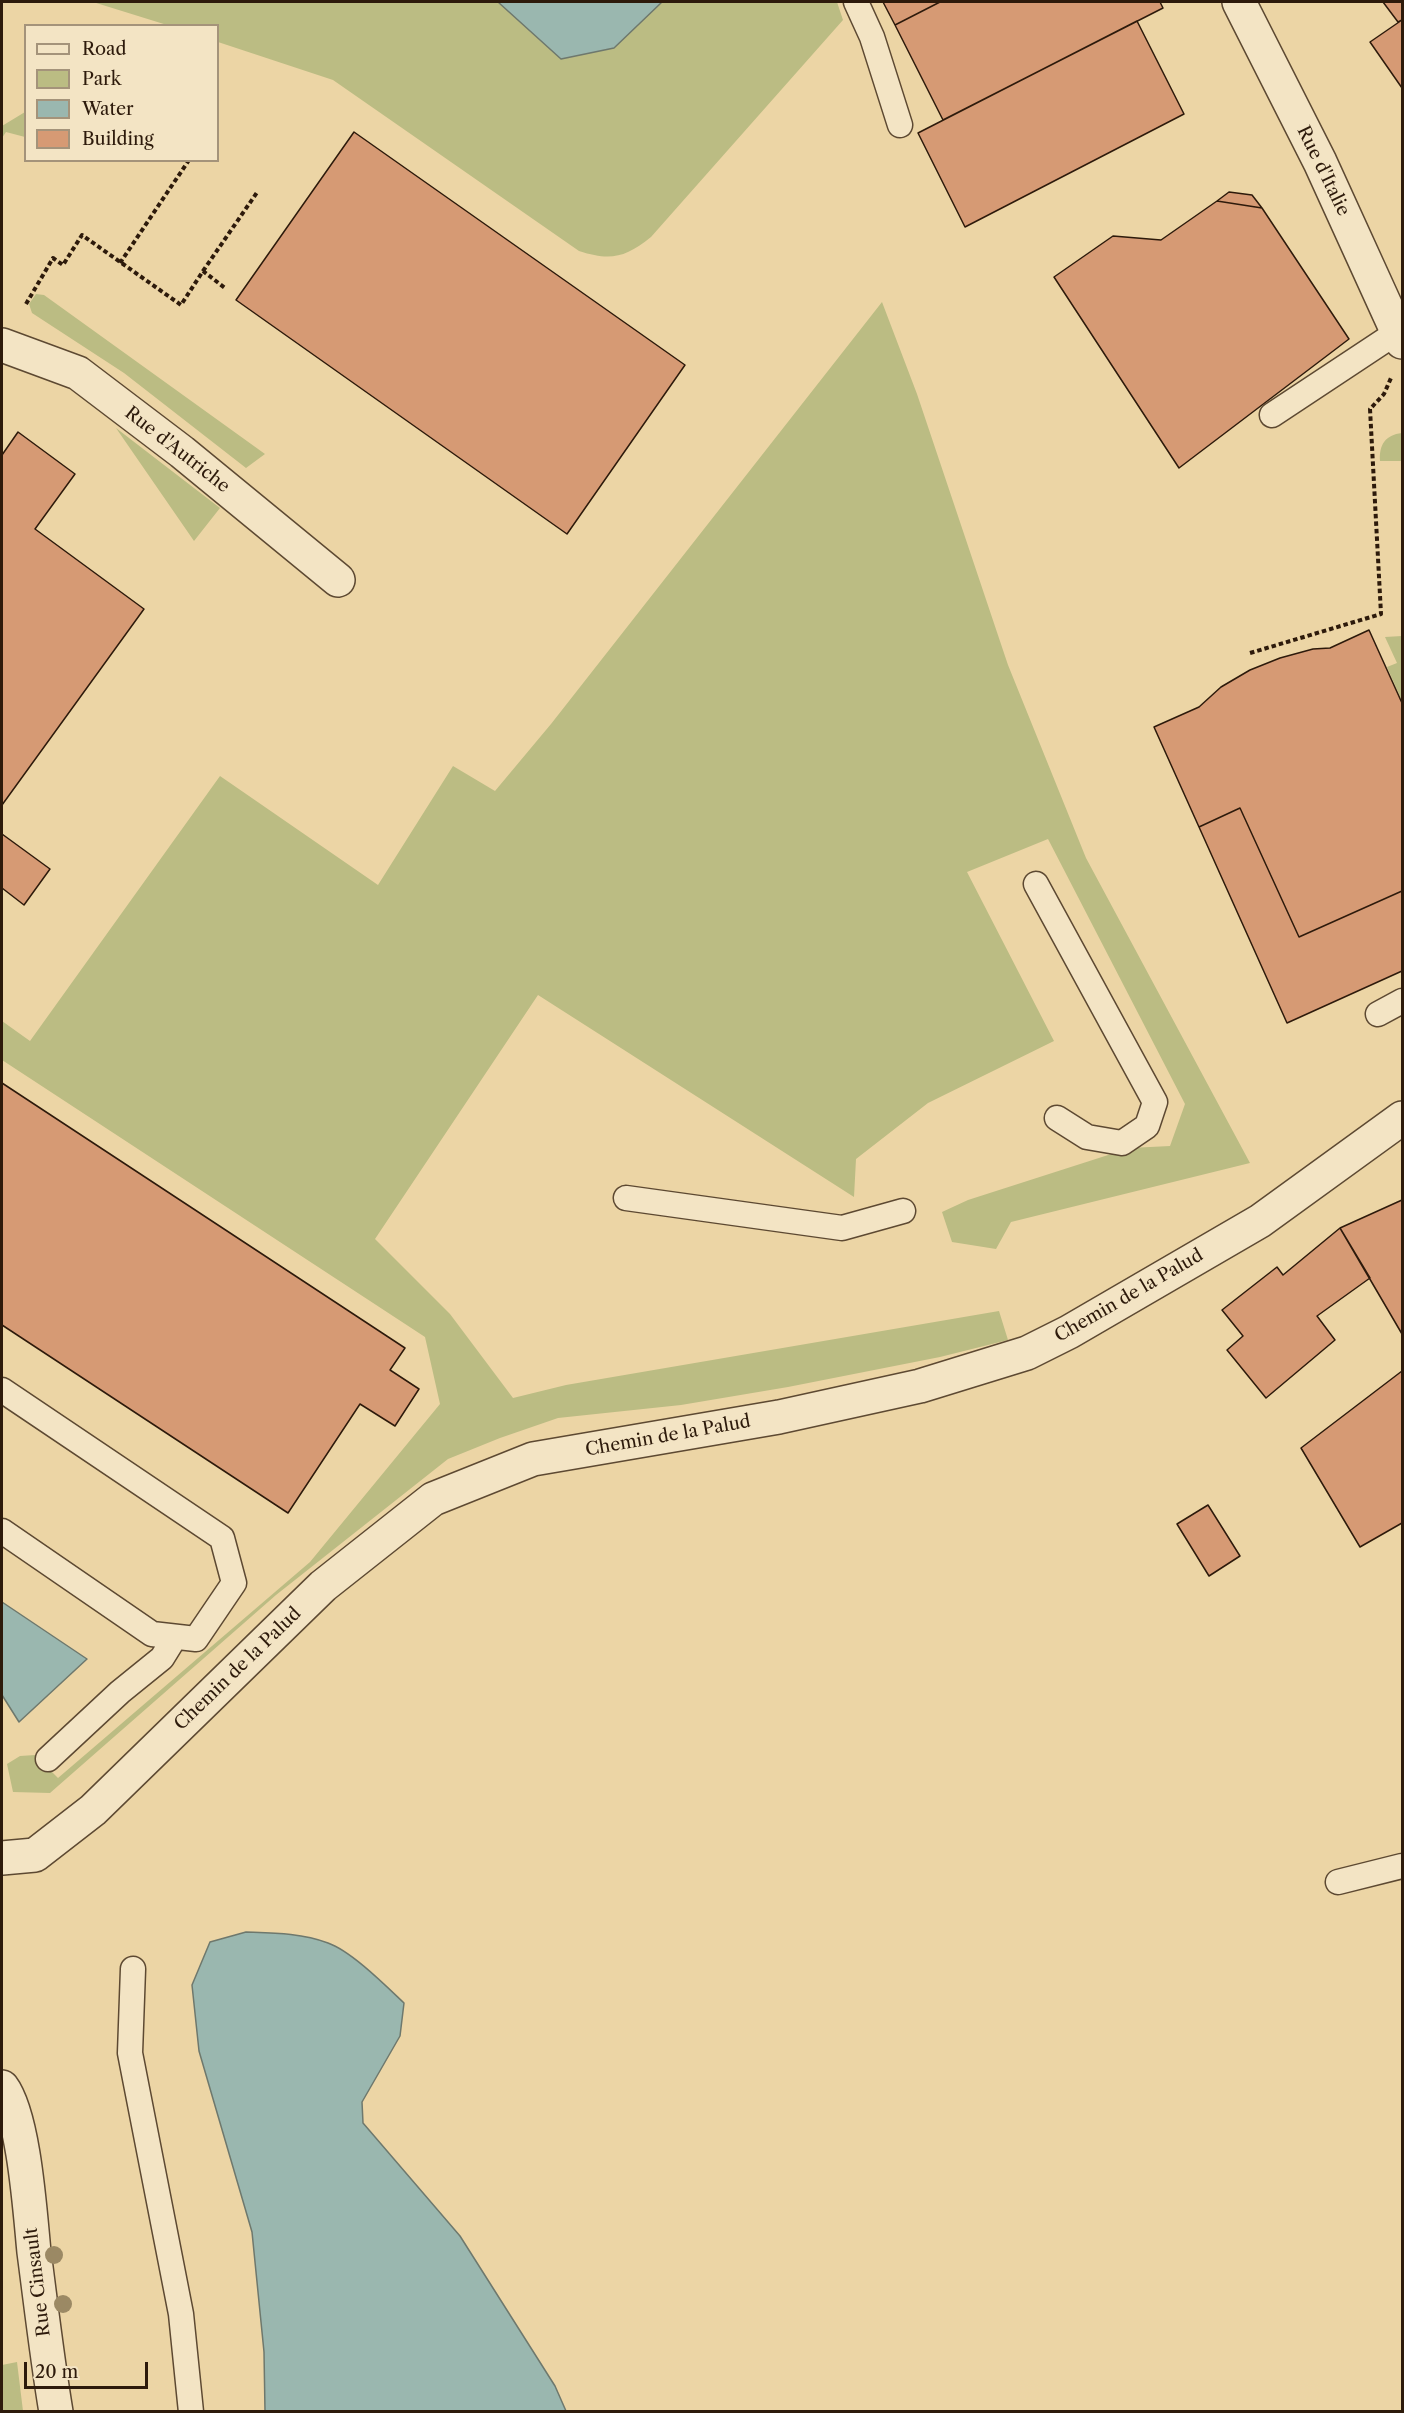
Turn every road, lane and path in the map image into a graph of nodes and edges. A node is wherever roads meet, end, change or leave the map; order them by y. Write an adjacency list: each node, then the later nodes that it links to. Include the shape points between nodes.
1 (856, 2): 3 (lane, via 872,37)
2 (1239, 2): 10 (street, Rue d'Italie, via 1320,162)
3 (900, 125)
4 (188, 162): 6 (path)
5 (258, 191): 7 (path)
6 (120, 263): 7 (path, via 181,305); 9 (path, via 82,235 63,265 53,258)
7 (203, 271): 8 (path)
8 (225, 288)
9 (26, 304)
10 (1399, 343): 12 (lane); 14 (path, via 1384,394 1370,409 1381,614)
11 (2, 345): 13 (street, Rue d'Autriche, via 78,373)
12 (1272, 416)
13 (338, 580)
14 (1250, 653)
15 (1036, 884): 18 (lane, via 1155,1102 1147,1126 1122,1143 1088,1137)
16 (1402, 1001): 17 (lane)
17 (1378, 1014)
18 (1057, 1118)
19 (1402, 1118): 26 (street, Chemin de la Palud, via 1260,1221 1027,1353 920,1386 779,1417 533,1459 433,1499 323,1586 93,1810 35,1855)
20 (626, 1198): 21 (lane, via 842,1228)
21 (903, 1211)
22 (2, 1390): 24 (lane, via 222,1538 234,1583 196,1640)
23 (2, 1531): 24 (lane, via 152,1634)
24 (174, 1637): 25 (lane, via 162,1658)
25 (48, 1759)
26 (2, 1858)
27 (1402, 1866): 28 (lane)
28 (1338, 1882)
29 (133, 1969): 34 (lane, via 130,2053 181,2314)
30 (2, 2086): 32 (street, Rue Cinsault, via 16,2121)
31 (2, 2156): 32 (street)
32 (27, 2187): 33 (street, Rue Cinsault)
33 (56, 2412)
34 (191, 2412)

